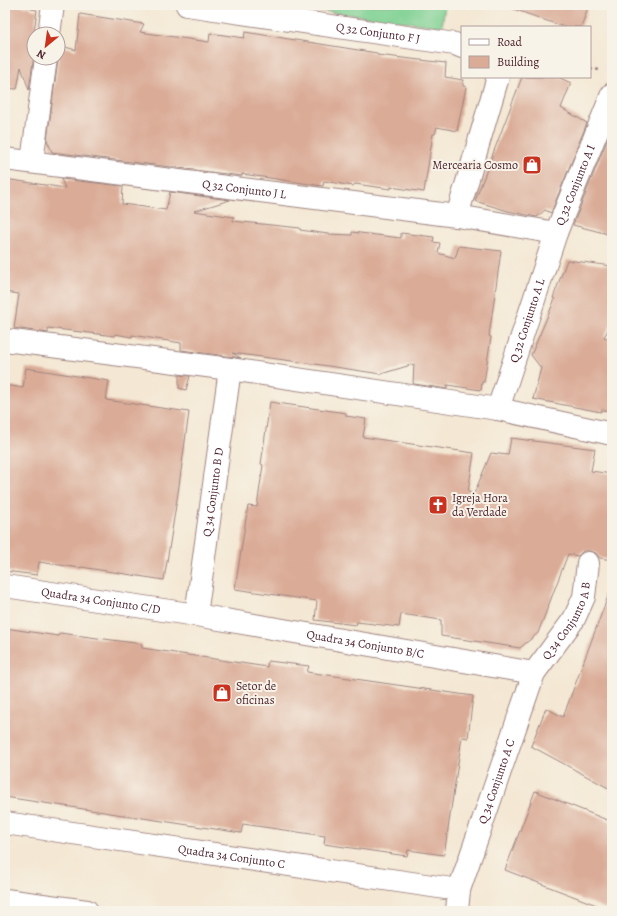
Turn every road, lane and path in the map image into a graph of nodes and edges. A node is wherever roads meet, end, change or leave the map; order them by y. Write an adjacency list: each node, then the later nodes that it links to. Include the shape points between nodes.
1 (53, 5): 4 (street)
2 (187, 5): 3 (street, Q 32 Conjunto F J)
3 (295, 12): 5 (street, Q 32 Conjunto F J)
4 (50, 26)
5 (461, 47)
6 (45, 66): 10 (street)
7 (498, 78): 11 (street)
8 (612, 94): 12 (street, Q 32 Conjunto A I)
9 (5, 159): 10 (street, Q 32 Conjunto J L)
10 (32, 161): 11 (street, Q 32 Conjunto J L)
11 (457, 216): 12 (street, Q 32 Conjunto J L)
12 (556, 233): 15 (street, Q 32 Conjunto A L)
13 (5, 340): 14 (street)
14 (230, 369): 15 (street); 19 (street, Q 34 Conjunto B D)
15 (498, 409): 16 (street)
16 (612, 434)
17 (588, 562): 20 (street, Q 34 Conjunto A B, via 584,597 574,619)
18 (5, 586): 19 (street, Quadra 34 Conjunto C/D)
19 (196, 615): 20 (street, Quadra 34 Conjunto B/C)
20 (534, 673): 22 (street, Q 34 Conjunto A C)
21 (5, 824): 22 (street, Quadra 34 Conjunto C)
22 (458, 901)
23 (7, 904): 24 (street)
24 (87, 911)

